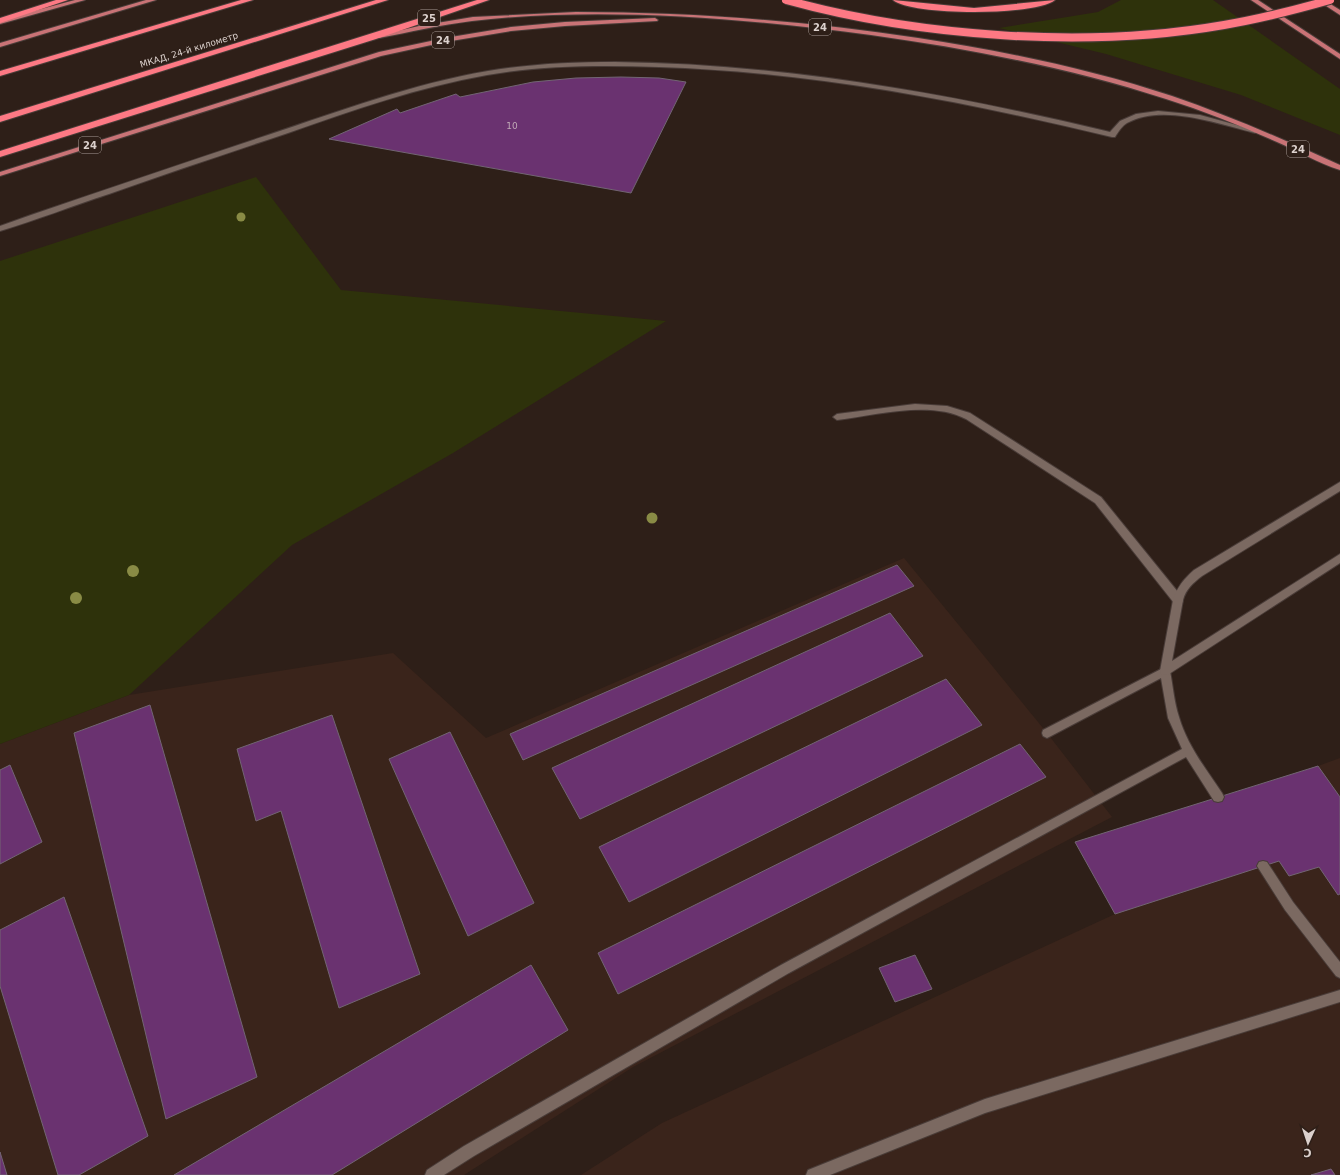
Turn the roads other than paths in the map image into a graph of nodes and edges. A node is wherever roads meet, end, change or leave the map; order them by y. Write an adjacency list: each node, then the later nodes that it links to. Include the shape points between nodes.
1 (64, 0): 15 (highway)
2 (81, 0): 15 (main road)
3 (153, 0): 17 (main road)
4 (249, 0): 19 (highway)
5 (384, 0): 20 (highway, МКАД, 24-й километр)
6 (485, 0): 16 (highway, 25)
7 (786, 0): 12 (highway, bridge, via 856,16 925,27 1000,34 1080,36 1153,33 1224,25 1296,11)
8 (897, 0): 9 (highway, via 953,10 990,10 1029,6)
9 (1051, 0)
10 (1254, 0): 18 (main road)
11 (1320, 0): 13 (main road)
12 (1330, 0)
13 (1340, 13)
14 (715, 18): 16 (main road, 24, via 658,14 538,14 433,25); 21 (main road, 24, via 887,35 1019,58 1149,92 1213,113); 24 (main road, 24, via 574,23 512,29 433,42 371,57)
15 (0, 21)
16 (373, 37): 22 (highway, 24)
17 (0, 45)
18 (1340, 57)
19 (0, 74)
20 (0, 118)
21 (1255, 131): 23 (main road, 24); 25 (street, via 1186,115 1157,113 1127,119 1120,123 1112,135 987,105 872,84 804,75 625,63 555,65 488,73 424,86)
22 (0, 154)
23 (1340, 168)
24 (0, 174)
25 (0, 229)
26 (837, 418): 29 (street, via 910,408 932,408 963,414 981,423 1098,500)
27 (1340, 486): 29 (street, via 1198,573 1187,582)
28 (1340, 558): 30 (street)
29 (1178, 600): 30 (street)
30 (1165, 671): 31 (street); 32 (street, via 1170,706)
31 (1047, 733)
32 (1188, 751): 33 (street); 37 (street, via 785,969 469,1151)
33 (1218, 798)
34 (1263, 866): 35 (street, via 1288,906)
35 (1340, 972)
36 (1340, 996): 38 (street, via 985,1106)
37 (432, 1175)
38 (813, 1175)

